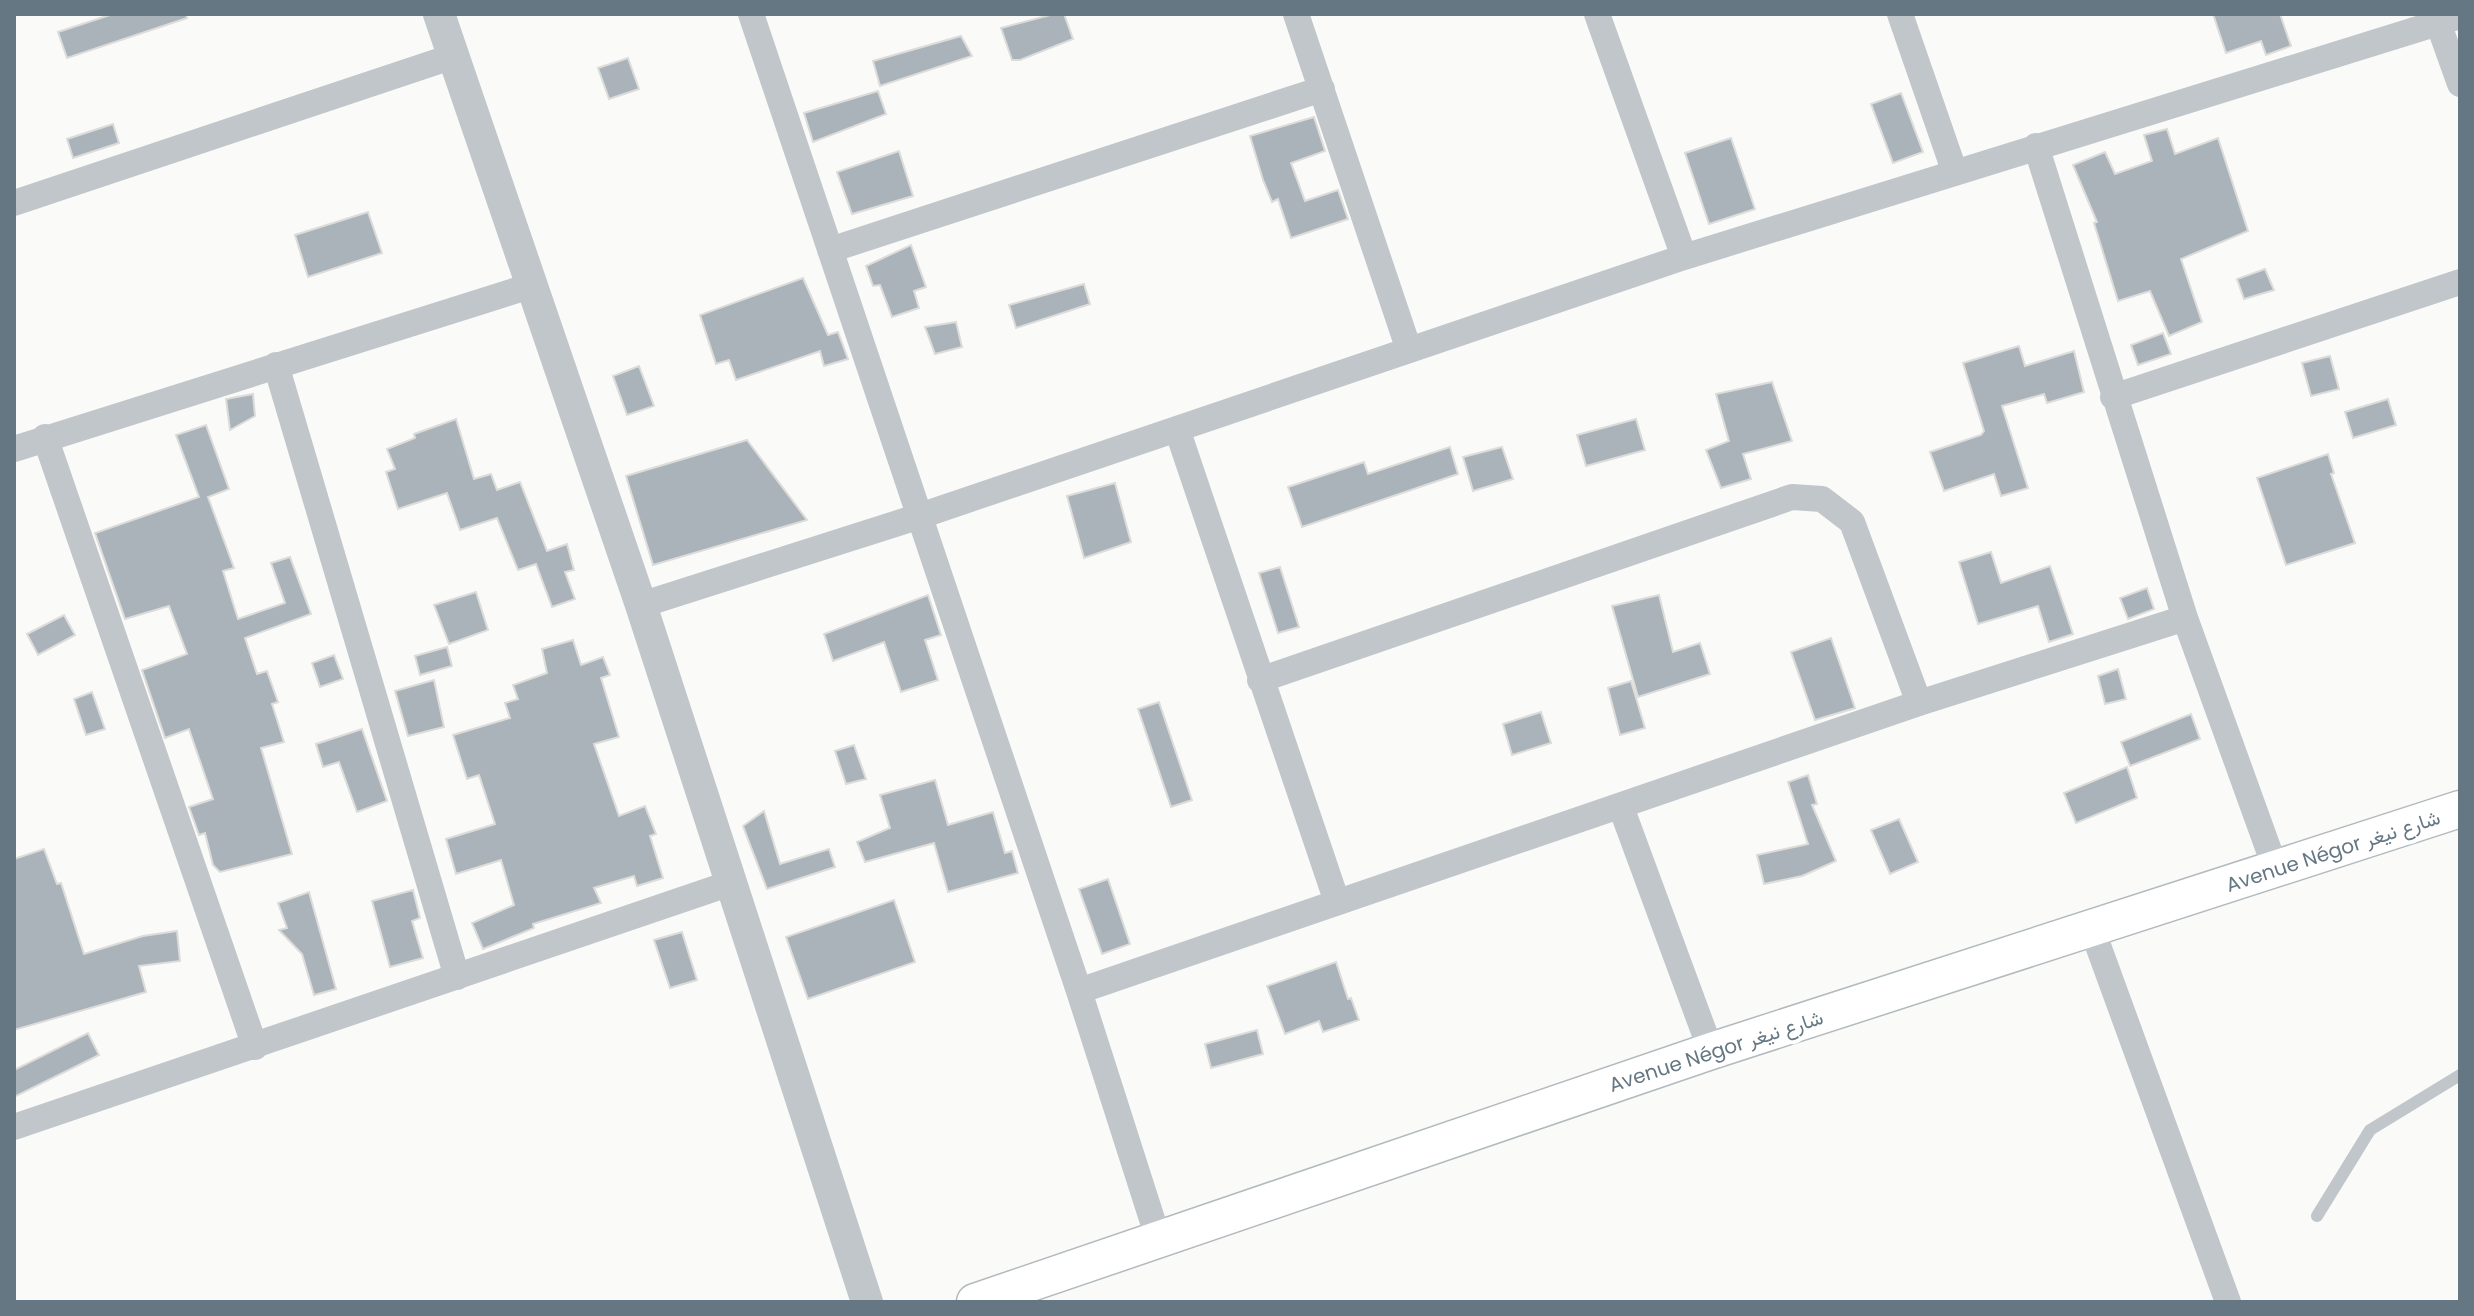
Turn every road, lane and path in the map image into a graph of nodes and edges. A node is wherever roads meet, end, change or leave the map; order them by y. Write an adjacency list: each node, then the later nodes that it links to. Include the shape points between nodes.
1 (439, 14): 7 (street)
2 (751, 14): 13 (street)
3 (1296, 14): 9 (street)
4 (1597, 14): 14 (street)
5 (1900, 14): 11 (street)
6 (2444, 18): 8 (street); 10 (street)
7 (454, 56): 12 (street); 16 (street)
8 (2460, 84)
9 (1322, 89): 13 (street); 17 (street)
10 (2036, 146): 11 (street); 19 (street)
11 (1955, 173): 14 (street)
12 (14, 203)
13 (830, 250): 23 (street)
14 (1684, 257): 17 (street)
15 (2460, 282): 19 (street)
16 (530, 286): 18 (street); 24 (street)
17 (1409, 350): 20 (street)
18 (276, 365): 21 (street); 34 (street)
19 (2113, 397): 25 (street)
20 (1177, 429): 23 (street); 26 (street)
21 (45, 437): 22 (street); 36 (street)
22 (14, 449)
23 (920, 516): 24 (street); 35 (street)
24 (641, 605): 31 (street)
25 (2185, 618): 27 (street); 30 (street)
26 (1260, 680): 27 (street, via 1792,497 1822,499 1852,522); 32 (street)
27 (1919, 703): 28 (street)
28 (1621, 807): 32 (street); 37 (street)
29 (2460, 809): 30 (main road, Avenue Négor شارع نيغر)
30 (2276, 870): 33 (main road, Avenue Négor شارع نيغر)
31 (731, 883): 34 (street); 42 (street)
32 (1337, 902): 35 (street)
33 (2092, 929): 37 (main road, Avenue Négor شارع نيغر); 44 (street)
34 (457, 977): 36 (street)
35 (1079, 991): 41 (street)
36 (255, 1047): 39 (street)
37 (1711, 1051): 41 (main road, Avenue Négor شارع نيغر)
38 (2460, 1075): 40 (lane, via 2370,1130)
39 (14, 1127)
40 (2317, 1216)
41 (1159, 1241): 43 (main road, Avenue Négor شارع نيغر)
42 (867, 1302)
43 (975, 1302)
44 (2228, 1302)

